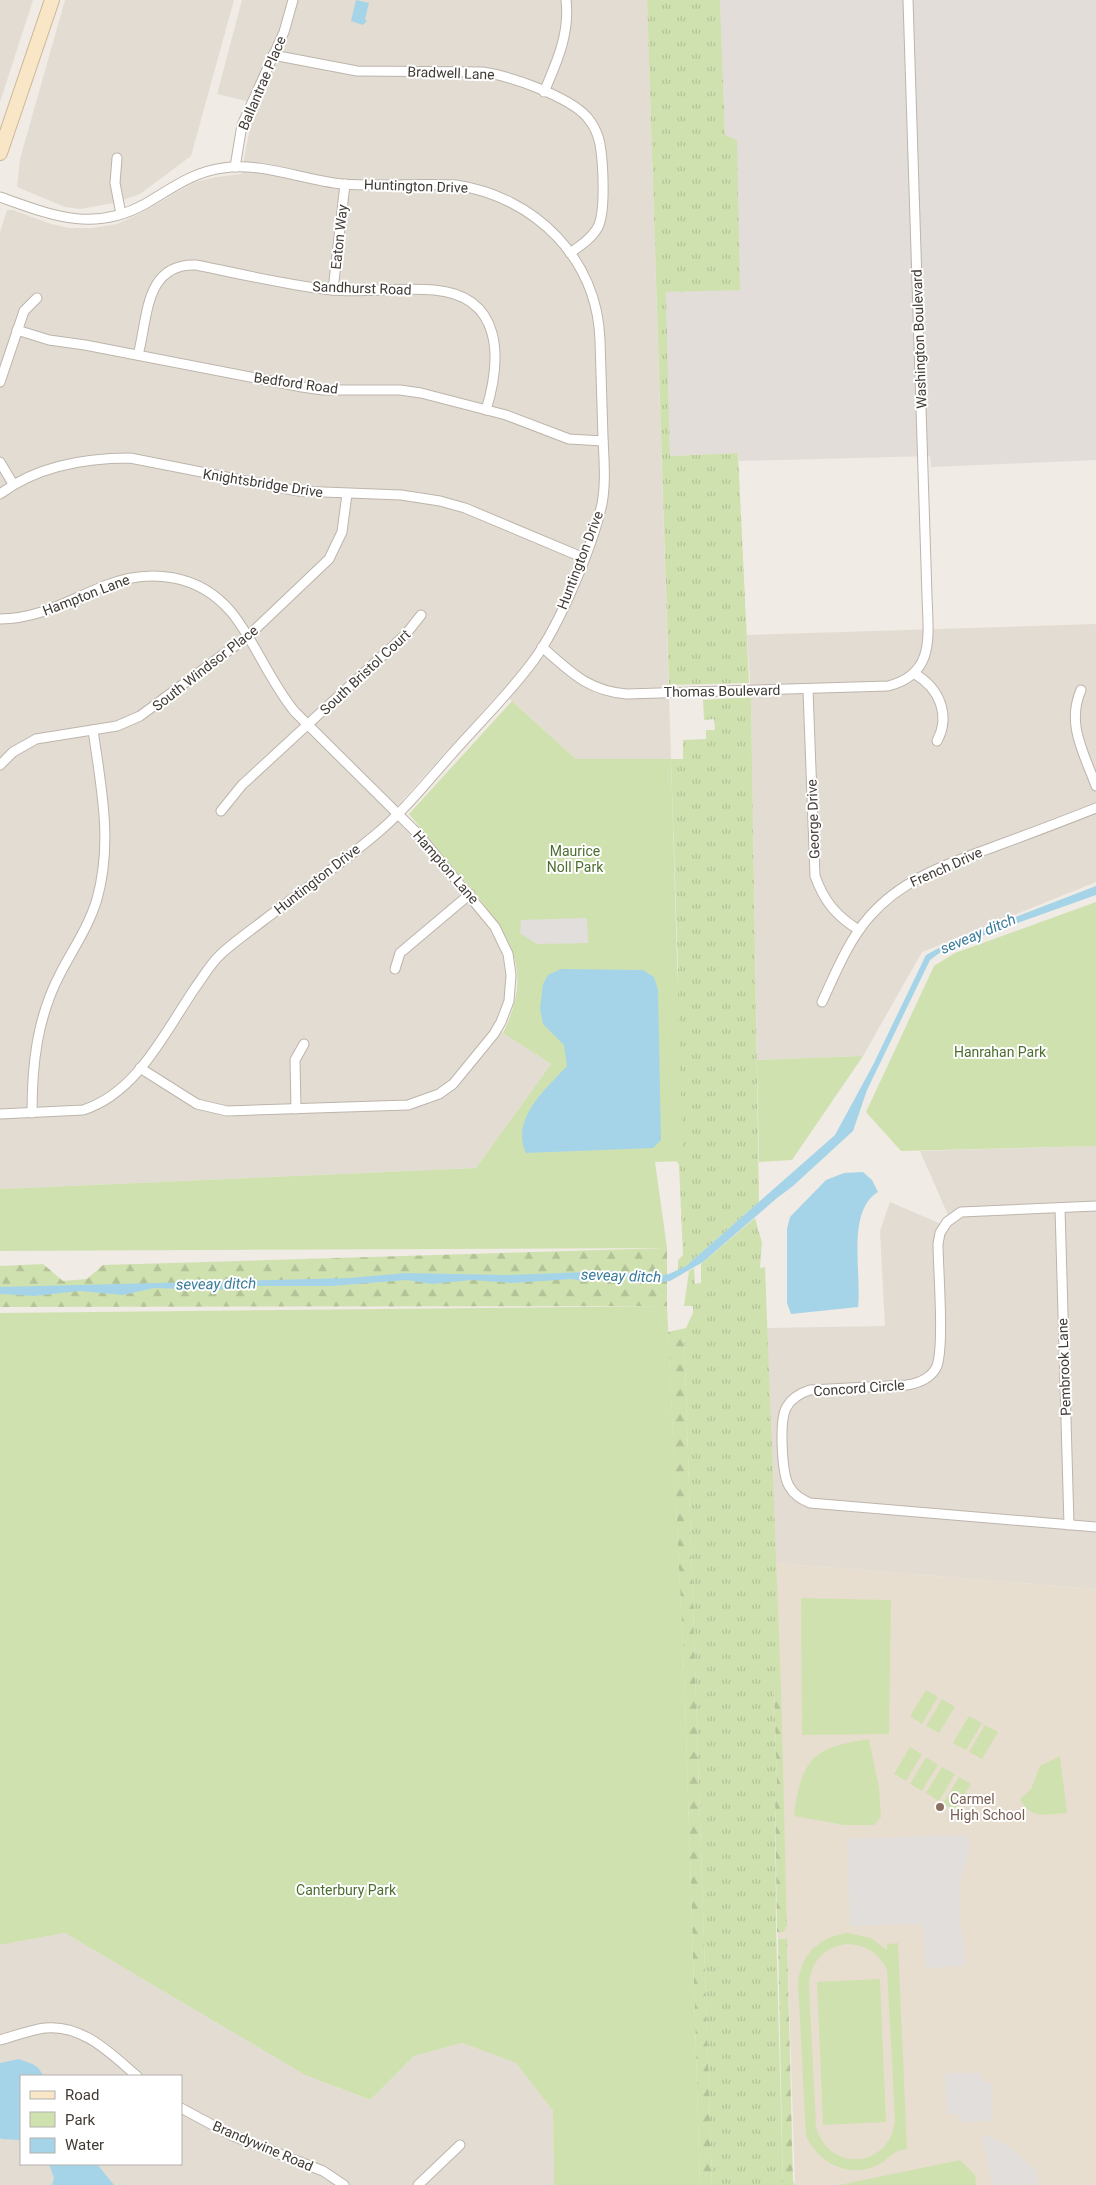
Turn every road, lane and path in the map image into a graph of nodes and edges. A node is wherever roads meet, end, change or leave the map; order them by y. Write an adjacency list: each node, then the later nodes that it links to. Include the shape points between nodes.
1 (52, 0): 7 (main road)
2 (293, 0): 5 (street, Ballantrae Place)
3 (566, 0): 6 (street, via 564,41)
4 (908, 0): 30 (street, Washington Boulevard, via 928,642)
5 (274, 55): 6 (street, Bradwell Lane, via 356,71 483,72 513,78); 9 (street, Ballantrae Place, via 242,126)
6 (544, 92): 13 (street, Bradwell Lane, via 586,116 600,145 601,220 590,237)
7 (0, 153)
8 (117, 158): 12 (street, via 115,183)
9 (235, 167): 10 (street, Huntington Drive); 12 (street, Huntington Drive, via 192,176 145,204)
10 (345, 184): 13 (street, Huntington Drive, via 438,184 474,188 529,211); 14 (street, Eaton Way)
11 (0, 197): 12 (street, Huntington Drive, via 67,219 99,219)
12 (121, 214)
13 (570, 253): 20 (street, Huntington Drive, via 586,280 598,318)
14 (333, 290): 17 (street, Sandhurst Road, via 196,265 178,267 163,275 152,290); 19 (street, Sandhurst Road, via 434,290 454,293 472,302 488,321 495,348 495,375)
15 (37, 298): 16 (street, via 24,311)
16 (17, 330): 17 (street, Bedford Road, via 49,340); 18 (street)
17 (138, 355): 19 (street, Bedford Road, via 323,390 421,393)
18 (0, 382)
19 (486, 410): 20 (street, Bedford Road, via 529,422 569,439)
20 (603, 441): 25 (street, Huntington Drive, via 602,503)
21 (0, 462): 22 (street)
22 (13, 484): 23 (street, Knightsbridge Drive); 24 (street, Knightsbridge Drive, via 48,469 109,458 130,458 275,487)
23 (0, 494)
24 (346, 494): 25 (street, Knightsbridge Drive, via 401,495 440,501 465,508); 28 (street, South Windsor Place, via 342,532 329,559)
25 (584, 558): 29 (street, Huntington Drive)
26 (421, 615): 33 (street, South Bristol Court, via 406,634)
27 (0, 619): 28 (street, Hampton Lane, via 45,613 122,579 155,575 188,582 211,594 230,611)
28 (247, 637): 33 (street, Hampton Lane, via 284,699); 34 (street, South Windsor Place, via 140,716 117,726)
29 (542, 647): 31 (street, Thomas Boulevard, via 582,681 615,693); 40 (street, Huntington Drive, via 516,683)
30 (915, 674): 31 (street, Thomas Boulevard, via 901,683 888,686); 35 (street, via 940,700 944,726)
31 (808, 690): 42 (street, George Drive, via 815,876 821,893 834,912)
32 (1081, 690): 37 (street, via 1075,704 1075,726)
33 (308, 726): 39 (street, South Bristol Court, via 242,786); 40 (street, Hampton Lane)
34 (93, 730): 36 (street, South Windsor Place, via 36,739 13,752); 48 (street, via 106,817 102,875 87,924 59,975 42,1016 34,1055)
35 (937, 741)
36 (0, 765)
37 (1096, 786)
38 (1096, 808): 42 (street, French Drive, via 937,868 884,902)
39 (220, 811)
40 (398, 813): 41 (street, Hampton Lane); 46 (street, Huntington Drive, via 372,837 221,954)
41 (470, 894): 43 (street, via 400,953); 47 (street, Hampton Lane, via 500,934 510,963 511,987 501,1022 462,1075 439,1094 408,1105)
42 (859, 930): 44 (street, French Drive, via 842,957)
43 (395, 970)
44 (822, 1002)
45 (304, 1044): 47 (street, via 295,1060)
46 (140, 1068): 47 (street, Hampton Lane, via 182,1096 208,1108 227,1111); 48 (street, Huntington Drive, via 117,1094 94,1106 67,1112)
47 (296, 1110)
48 (32, 1113): 49 (street, Huntington Drive)
49 (0, 1114)
50 (1096, 1206): 51 (street, Concord Circle)
51 (1060, 1208): 52 (street, Pembrook Lane); 52 (street, Concord Circle, via 974,1210 952,1217 940,1233 938,1244 940,1353 934,1371 923,1381 907,1385 824,1388 804,1392 786,1408 783,1450 788,1484 798,1497 810,1503)
52 (1069, 1525): 53 (street, Concord Circle)
53 (1096, 1527)
54 (0, 2040): 55 (street, via 46,2028 75,2032 96,2041)
55 (137, 2075)
56 (182, 2109): 58 (street, Brandywine Road, via 233,2136 323,2171)
57 (460, 2145): 59 (street)
58 (344, 2185)
59 (418, 2185)

